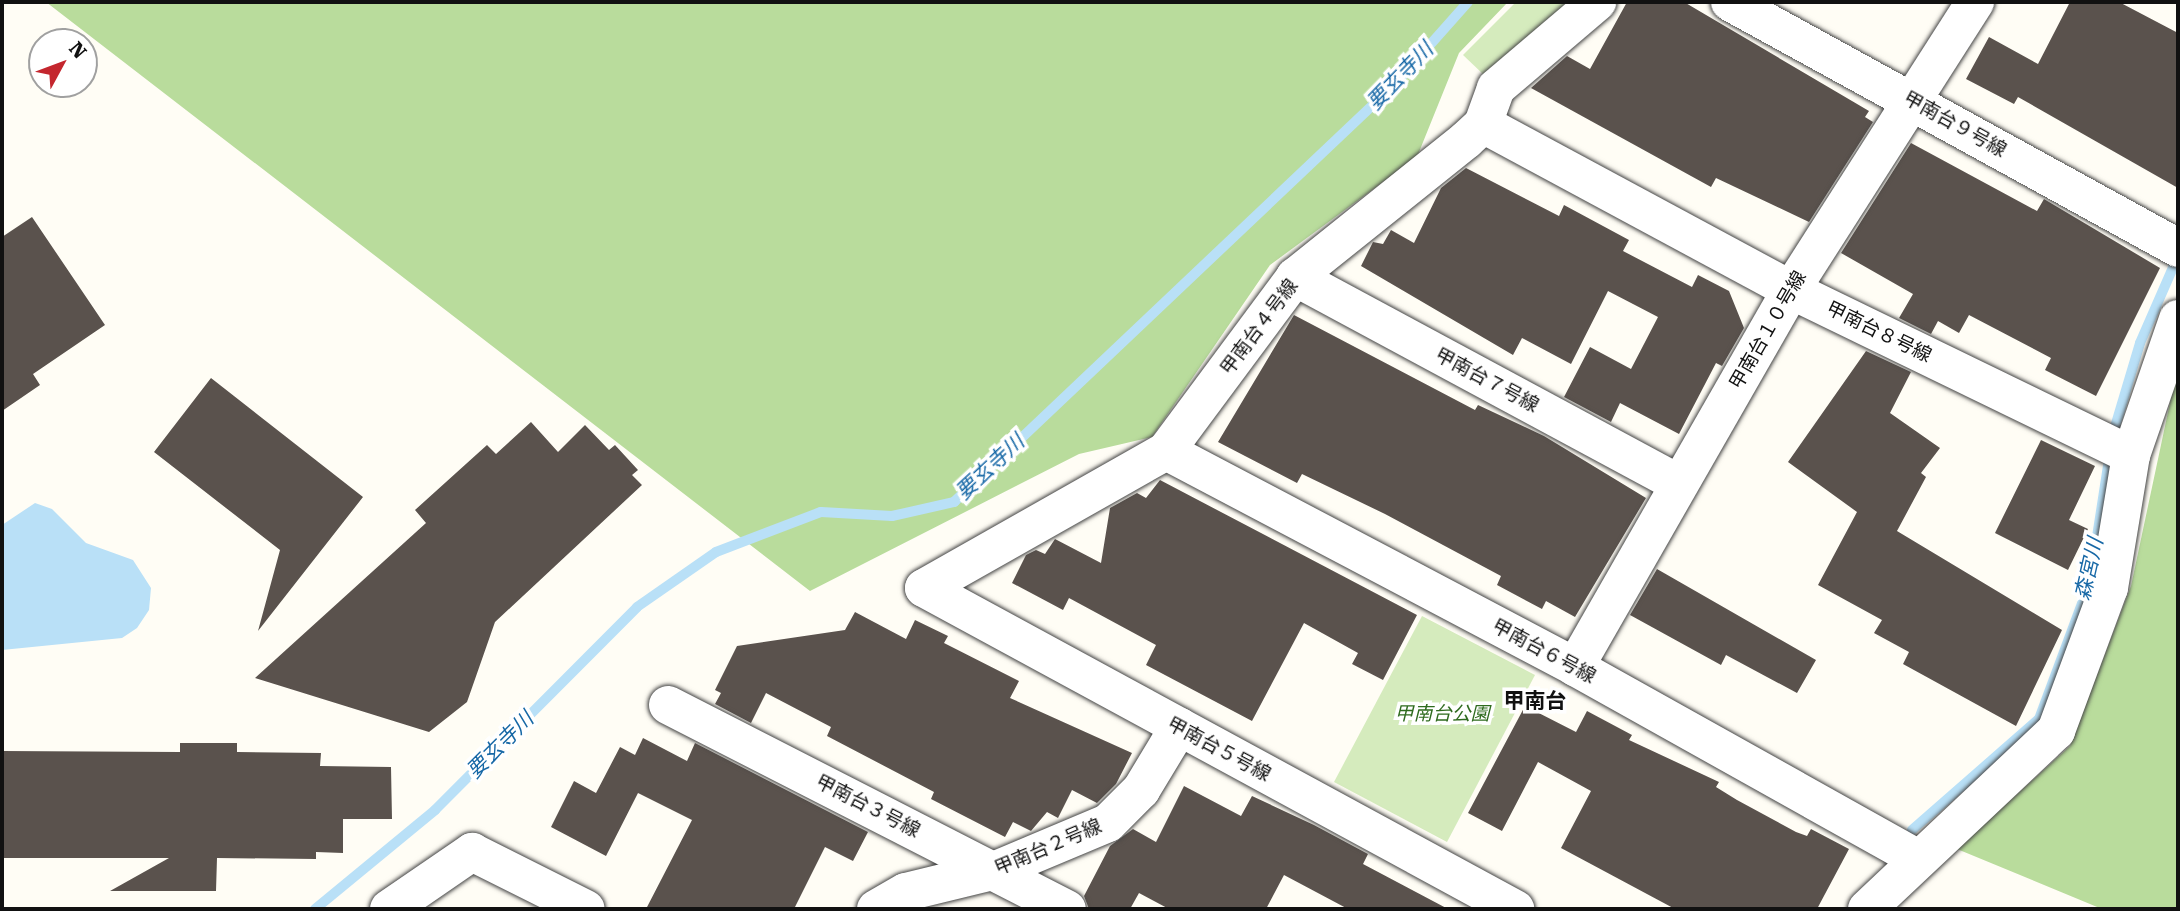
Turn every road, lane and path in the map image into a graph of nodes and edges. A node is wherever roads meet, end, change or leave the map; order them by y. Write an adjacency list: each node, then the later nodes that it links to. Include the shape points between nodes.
1 (1597, 2): 5 (street, via 1496,88)
2 (1730, 2): 4 (street, 甲南台９号線)
3 (1975, 2): 4 (street, 甲南台１０号線)
4 (1911, 99): 6 (street, 甲南台９号線); 8 (street, 甲南台１０号線)
5 (1483, 124): 7 (street, 甲南台４号線); 8 (street, 甲南台８号線)
6 (2178, 248)
7 (1295, 277): 10 (street, 甲南台４号線); 12 (street, 甲南台７号線)
8 (1791, 290): 11 (street, 甲南台８号線); 12 (street, 甲南台１０号線)
9 (2178, 319): 11 (street)
10 (1166, 451): 13 (street, 甲南台４号線); 14 (street, 甲南台６号線)
11 (2131, 455): 17 (street, via 2109,588 2056,731)
12 (1679, 484): 14 (street, 甲南台１０号線)
13 (924, 588): 16 (street, 甲南台５号線)
14 (1575, 667): 17 (street, 甲南台６号線)
15 (668, 705): 18 (street, 甲南台３号線)
16 (1179, 727): 18 (street, 甲南台２号線, via 1141,790 1108,823); 23 (street, 甲南台５号線)
17 (1917, 859): 24 (street)
18 (996, 870): 21 (street, 甲南台２号線, via 906,892); 22 (street, 甲南台３号線)
19 (389, 909): 20 (street, via 471,852)
20 (586, 909)
21 (876, 909)
22 (1066, 909)
23 (1515, 909)
24 (1867, 909)

